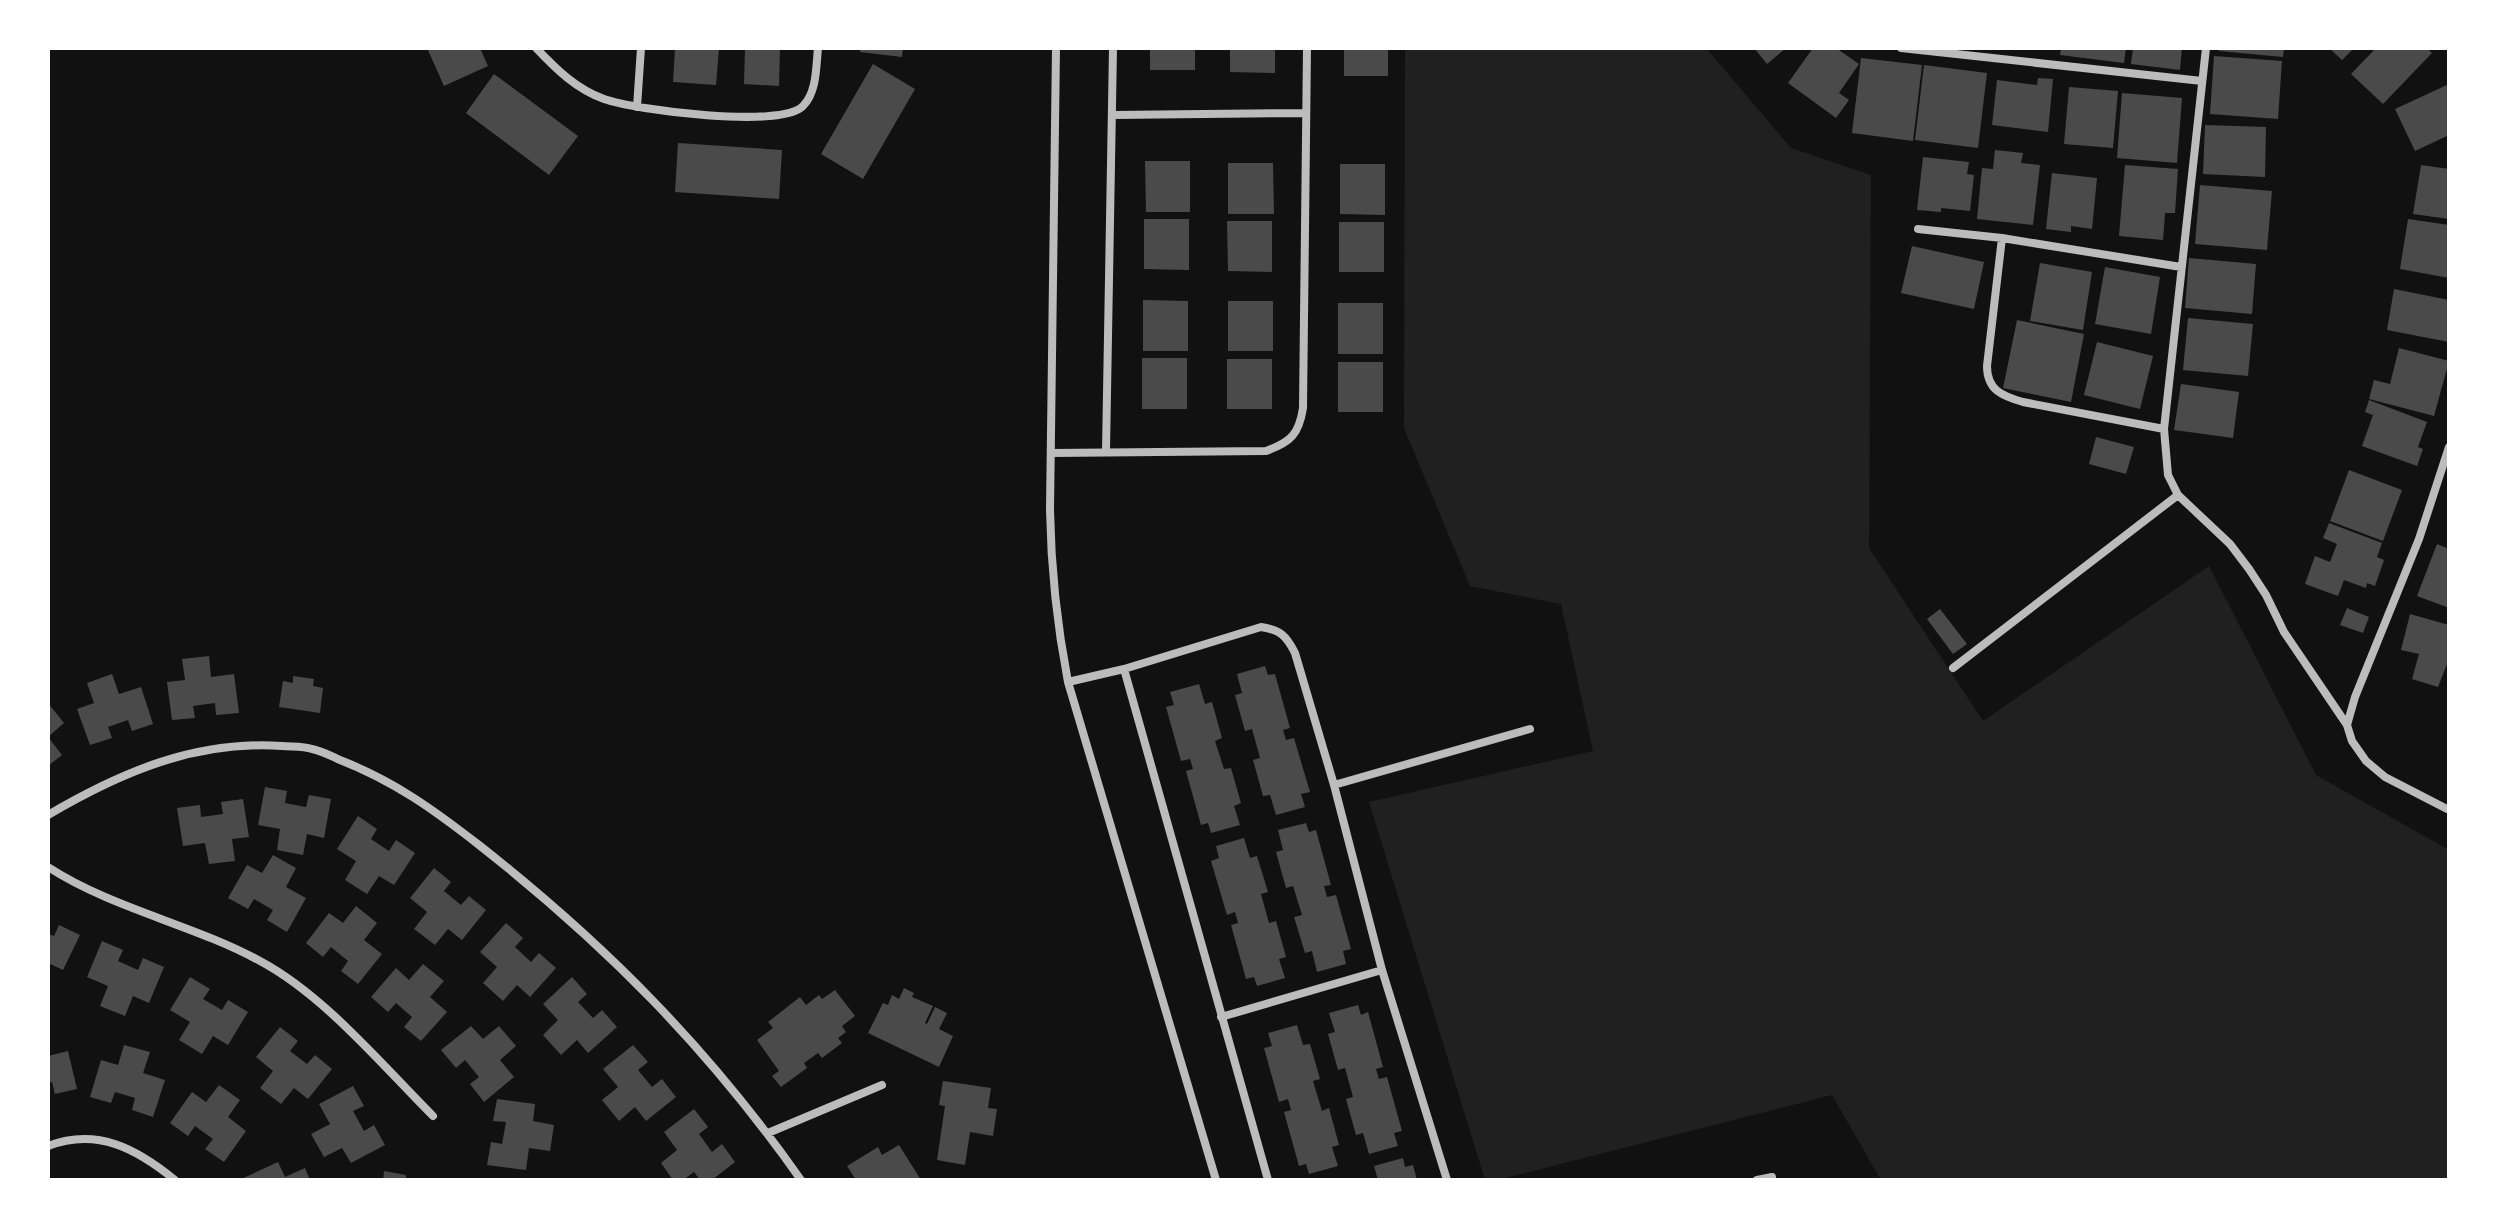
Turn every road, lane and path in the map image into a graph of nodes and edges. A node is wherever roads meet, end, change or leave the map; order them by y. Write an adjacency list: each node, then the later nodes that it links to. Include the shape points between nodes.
1 (536, 48): 10 (street, via 578,87)
2 (641, 48): 10 (street)
3 (818, 48): 10 (street, via 810,97 791,114 749,117)
4 (1056, 48): 19 (street)
5 (1113, 48): 12 (street)
6 (1307, 48): 11 (street)
7 (1901, 48): 9 (street)
8 (2206, 48): 9 (street)
9 (2202, 81): 15 (street)
10 (637, 107)
11 (1306, 113): 12 (street); 18 (street, via 1303,408 1294,438 1266,451)
12 (1113, 115): 18 (street)
13 (1918, 229): 14 (street)
14 (2002, 238): 15 (street); 16 (street, via 1987,366 1993,389 2023,402)
15 (2181, 267): 16 (street)
16 (2164, 429): 20 (street, via 2168,475)
17 (2449, 447): 24 (street)
18 (1106, 451): 19 (street)
19 (1052, 453): 23 (street, via 1051,566)
20 (2178, 495): 21 (street); 24 (street, via 2240,556)
21 (1953, 668)
22 (1124, 669): 23 (street); 26 (street, via 1261,627 1278,630 1295,653); 31 (street)
23 (1068, 682): 39 (street)
24 (2347, 725): 27 (street, via 2366,761 2385,777)
25 (1530, 729): 26 (street)
26 (1334, 785): 30 (street)
27 (2449, 810)
28 (48, 815): 34 (street, via 97,785 195,751 249,744 312,749 368,771 444,818 588,936 663,1009)
29 (48, 867): 33 (street, via 94,893 263,962 320,1003)
30 (1382, 970): 31 (street); 41 (street)
31 (1221, 1017): 40 (street)
32 (882, 1085): 34 (street)
33 (433, 1116)
34 (768, 1133): 38 (street)
35 (48, 1146): 37 (street, via 83,1138 116,1143)
36 (1772, 1177): 42 (street)
37 (175, 1180)
38 (801, 1180)
39 (1216, 1180)
40 (1268, 1180)
41 (1447, 1180)
42 (1757, 1180)

